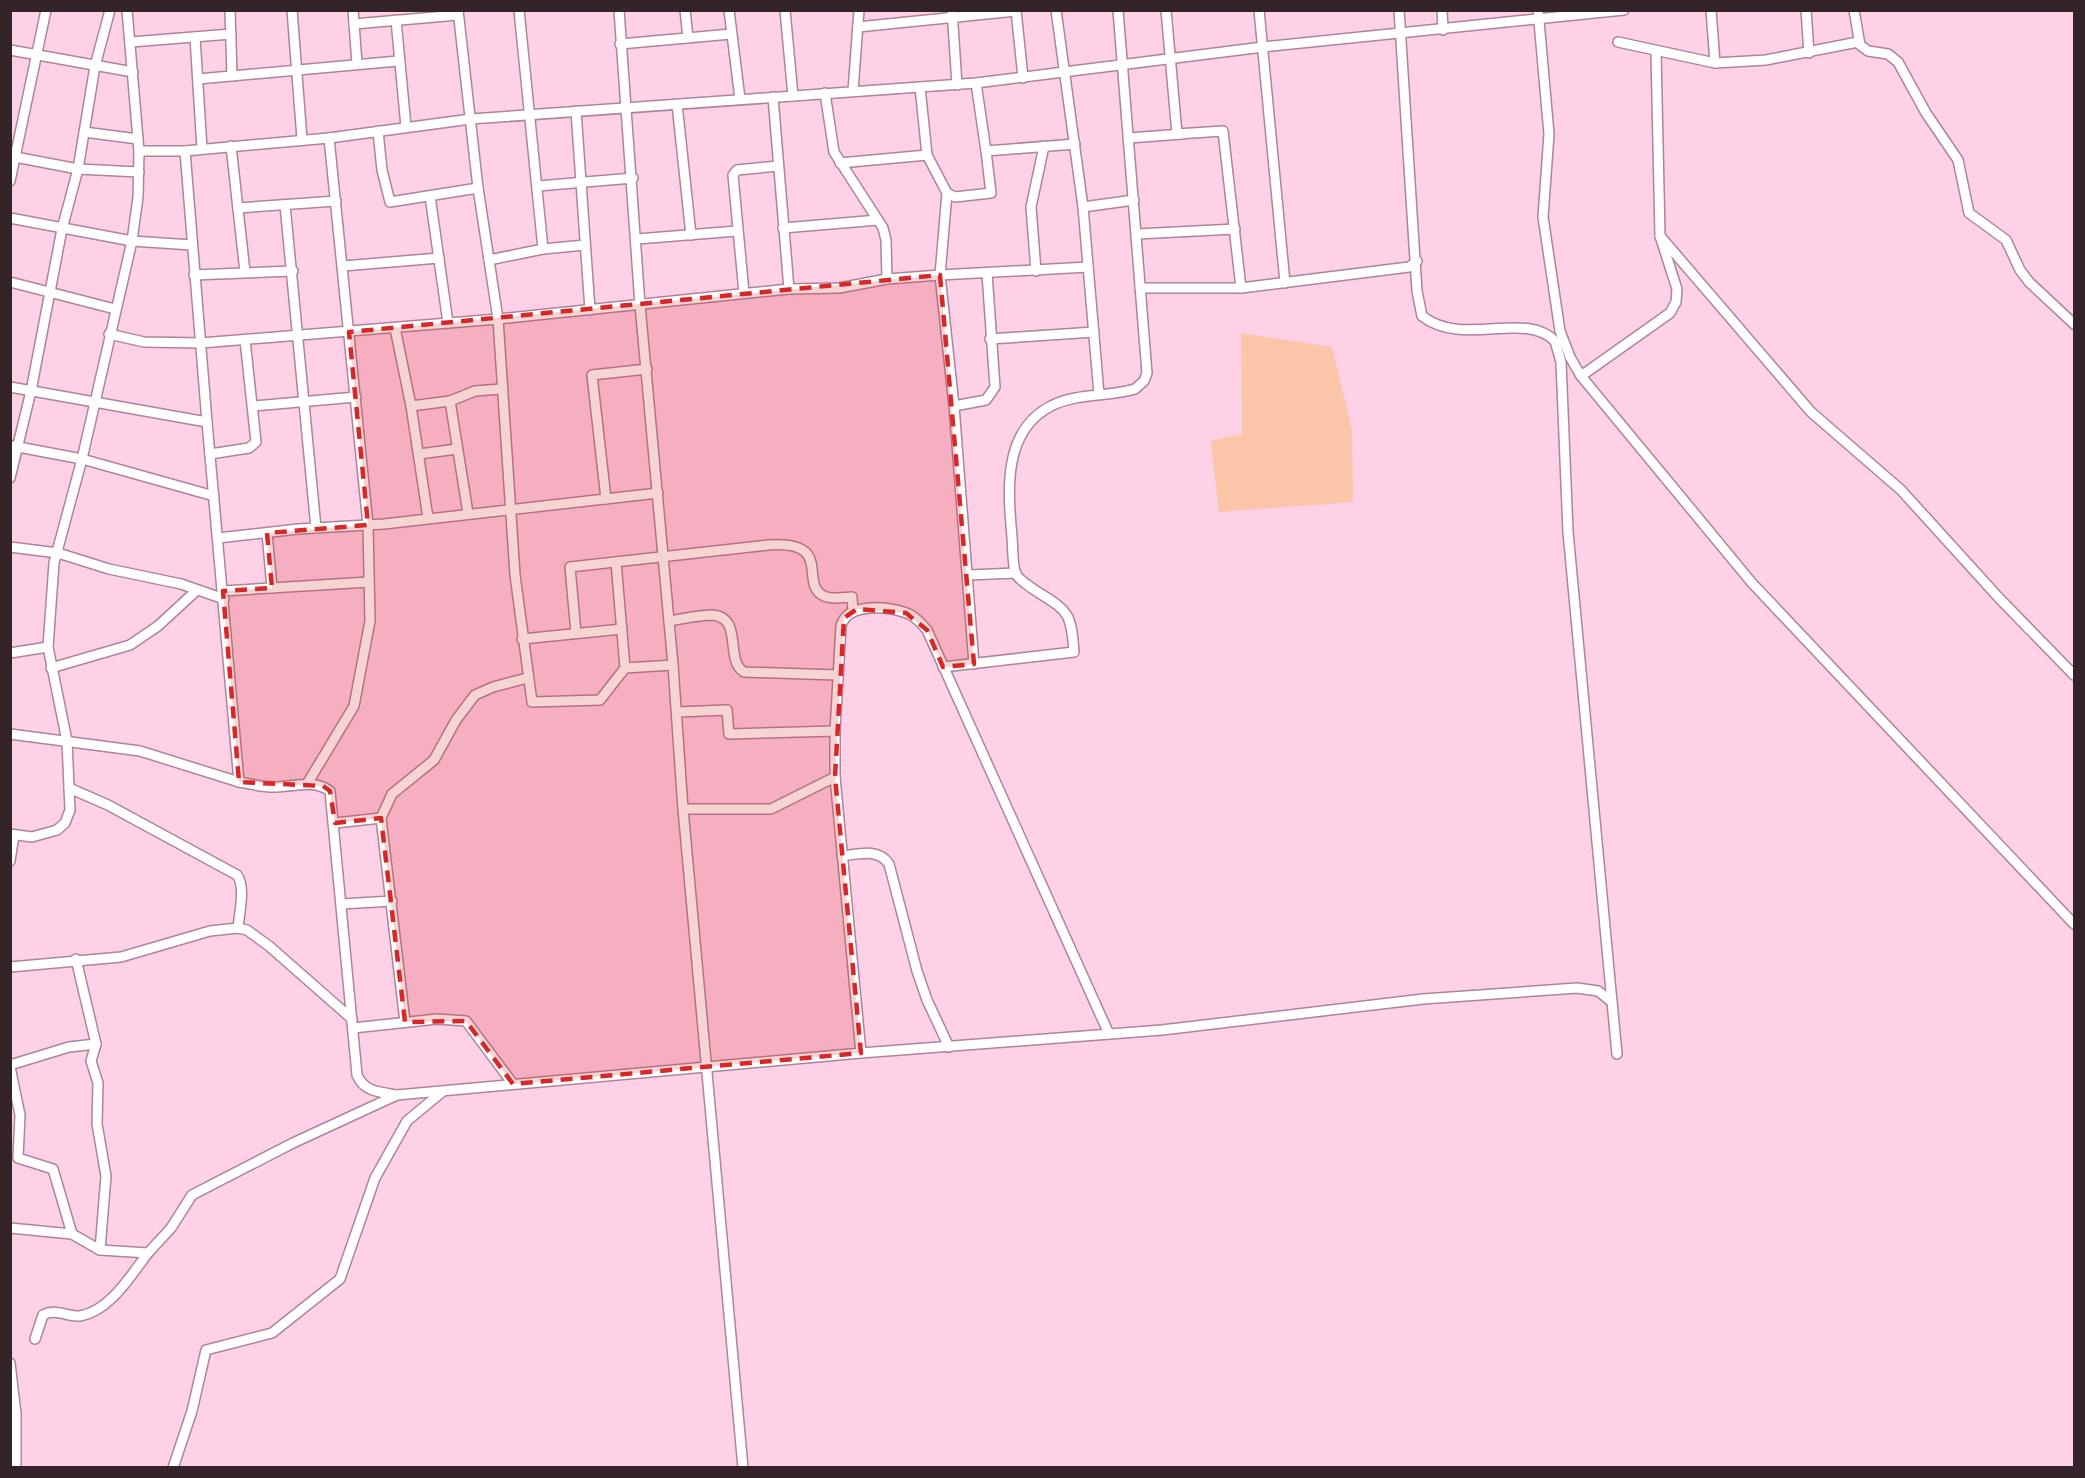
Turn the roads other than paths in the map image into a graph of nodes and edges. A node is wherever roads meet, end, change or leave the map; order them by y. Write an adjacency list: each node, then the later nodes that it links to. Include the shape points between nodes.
1 (46, 10): 46 (street)
2 (110, 10): 52 (street)
3 (127, 10): 38 (street)
4 (230, 10): 33 (street)
5 (292, 10): 53 (street)
6 (353, 10): 30 (street)
7 (519, 10): 70 (street)
8 (619, 10): 41 (street)
9 (685, 10): 37 (street)
10 (729, 10): 34 (street)
11 (785, 10): 64 (street)
12 (859, 10): 31 (street)
13 (894, 10): 29 (street)
14 (1056, 10): 54 (street)
15 (1118, 10): 49 (street)
16 (1166, 10): 47 (street)
17 (1259, 10): 42 (street)
18 (1399, 10): 35 (street)
19 (1442, 10): 32 (street)
20 (1624, 10): 27 (street)
21 (1711, 10): 50 (street)
22 (1806, 10): 45 (street)
23 (1854, 10): 40 (street)
24 (1016, 11): 26 (street); 57 (street)
25 (458, 13): 28 (street); 71 (street)
26 (952, 13): 29 (street); 60 (street)
27 (1539, 15): 32 (street); 153 (street, via 1549,134 1544,217 1560,331)
28 (396, 20): 30 (street); 48 (street)
29 (895, 21): 31 (street)
30 (354, 24): 51 (street)
31 (858, 27): 62 (street)
32 (1443, 30): 35 (street)
33 (231, 34): 36 (street); 56 (street)
34 (731, 34): 37 (street); 66 (street)
35 (1401, 34): 42 (street); 121 (street)
36 (195, 37): 38 (street); 58 (street)
37 (688, 38): 41 (street)
38 (131, 42): 55 (street)
39 (1618, 42): 44 (street)
40 (1858, 42): 45 (street); 143 (street, via 1865,50 1888,54 1898,62 1926,113 1953,150 1962,173 1969,213 2006,240 2030,282)
41 (620, 44): 68 (street)
42 (1263, 46): 47 (street); 132 (street)
43 (10, 50): 46 (street)
44 (1656, 52): 50 (street); 113 (street)
45 (1809, 53): 50 (street)
46 (38, 55): 52 (street); 88 (street)
47 (1170, 57): 49 (street); 74 (street, via 1178,134)
48 (398, 61): 51 (street); 72 (street)
49 (1122, 63): 54 (street); 77 (street)
50 (1715, 63)
51 (357, 64): 53 (street)
52 (95, 66): 55 (street); 75 (street)
53 (298, 70): 56 (street); 79 (street)
54 (1065, 71): 57 (street); 80 (street)
55 (133, 72): 78 (street)
56 (232, 76): 58 (street)
57 (1023, 78): 59 (street)
58 (198, 79): 83 (street)
59 (976, 83): 60 (street); 86 (street)
60 (957, 85): 61 (street)
61 (920, 87): 62 (street); 87 (street)
62 (853, 91): 63 (street)
63 (825, 93): 64 (street); 89 (street, via 834,152)
64 (793, 96): 65 (street)
65 (773, 97): 66 (street); 90 (street)
66 (741, 99): 67 (street)
67 (677, 104): 68 (street); 112 (street)
68 (627, 108): 69 (street); 93 (street)
69 (576, 111): 70 (street); 95 (street)
70 (530, 115): 71 (street); 96 (street)
71 (471, 119): 72 (street); 97 (street)
72 (406, 127): 73 (street)
73 (378, 131): 76 (street); 99 (street, via 388,199 393,203)
74 (1223, 131): 77 (street); 109 (street)
75 (84, 132): 78 (street); 91 (street)
76 (329, 138): 79 (street); 101 (street)
77 (1129, 138): 100 (street)
78 (138, 139): 84 (street)
79 (302, 140): 81 (street)
80 (1075, 144): 82 (street); 103 (street)
81 (231, 146): 83 (street); 104 (street)
82 (1044, 146): 86 (street); 125 (street, via 1031,207)
83 (202, 149): 85 (street)
84 (139, 151): 85 (street); 92 (street)
85 (185, 151): 116 (street)
86 (986, 151): 98 (street, via 991,193 955,197)
87 (927, 155): 89 (street); 98 (street)
88 (12, 157): 91 (street); 94 (street)
89 (840, 163): 106 (street)
90 (778, 166): 107 (street); 110 (street, via 734,172)
91 (78, 169): 92 (street); 108 (street)
92 (139, 172): 115 (street)
93 (633, 178): 95 (street); 114 (street)
94 (10, 181)
95 (580, 182): 96 (street); 117 (street)
96 (538, 186): 118 (street)
97 (478, 188): 99 (street); 120 (street)
98 (947, 193): 129 (street)
99 (430, 196): 119 (street)
100 (1134, 200): 103 (street); 111 (street)
101 (336, 201): 102 (street); 122 (street)
102 (285, 205): 104 (street); 124 (street)
103 (1083, 207): 123 (street)
104 (238, 208): 126 (street)
105 (10, 218): 108 (street)
106 (878, 220): 107 (street); 130 (street, via 886,240)
107 (783, 228): 135 (street)
108 (62, 229): 115 (street); 136 (street)
109 (1235, 229): 111 (street); 134 (street)
110 (737, 231): 112 (street); 137 (street)
111 (1137, 234): 133 (street)
112 (691, 235): 114 (street)
113 (1660, 236): 153 (street, via 1677,289 1670,313); 205 (street, via 1811,412 1901,490)
114 (637, 239): 138 (street)
115 (132, 241): 116 (street); 139 (street)
116 (192, 244): 128 (street)
117 (585, 245): 118 (street); 140 (street)
118 (543, 249): 120 (street)
119 (439, 258): 122 (street); 142 (street)
120 (489, 260): 141 (street)
121 (1417, 261): 132 (street, via 1409,267); 227 (street, via 1418,304 1422,316 1432,324 1447,330 1536,328 1555,341 1561,362 1568,532)
122 (343, 266): 145 (street)
123 (1088, 267): 125 (street); 146 (street)
124 (293, 271): 126 (street); 148 (street)
125 (1036, 271): 127 (street)
126 (245, 272): 128 (street)
127 (987, 273): 129 (street); 149 (street)
128 (194, 275): 151 (street)
129 (940, 275): 130 (street); 163 (street)
130 (887, 279): 135 (street, via 839,288)
131 (10, 282): 136 (street)
132 (1286, 283): 134 (street)
133 (1140, 288): 134 (street); 157 (street, via 1146,377 1135,389)
134 (1241, 288)
135 (789, 289): 137 (street)
136 (49, 291): 139 (street); 156 (street)
137 (744, 292): 138 (street)
138 (640, 305): 140 (street); 152 (street)
139 (115, 309): 147 (street)
140 (590, 310): 141 (street)
141 (498, 319): 142 (street); 155 (street)
142 (448, 323): 144 (street)
143 (2074, 324)
144 (396, 327): 145 (street); 164 (street)
145 (349, 332): 148 (street); 158 (street)
146 (1094, 332): 149 (street); 157 (street)
147 (109, 334): 151 (street, via 168,345); 159 (street)
148 (296, 335): 150 (street); 160 (street)
149 (990, 339): 163 (street, via 993,392 981,402)
150 (245, 340): 151 (street); 162 (street)
151 (201, 343): 165 (street)
152 (647, 369): 172 (street); 174 (street, via 592,375)
153 (1581, 376): 223 (street, via 1752,583)
154 (10, 387): 156 (street)
155 (501, 389): 161 (street, via 475,391); 175 (street)
156 (31, 391): 159 (street); 166 (street)
157 (1099, 394): 186 (street, via 1054,405 1039,413 1014,451 1009,487)
158 (356, 397): 160 (street); 178 (street)
159 (95, 400): 165 (street); 170 (street)
160 (302, 401): 162 (street); 179 (street)
161 (450, 401): 164 (street); 167 (street)
162 (254, 405): 168 (street, via 254,446)
163 (954, 405): 187 (street)
164 (411, 406): 169 (street)
165 (207, 422): 168 (street)
166 (13, 446): 170 (street); 171 (street)
167 (457, 449): 169 (street); 176 (street)
168 (210, 454): 173 (street)
169 (419, 454): 177 (street)
170 (82, 459): 173 (street); 183 (street)
171 (10, 478)
172 (658, 494): 174 (street); 184 (street)
173 (214, 496): 181 (street)
174 (606, 499): 175 (street)
175 (509, 509): 176 (street); 196 (street)
176 (468, 513): 177 (street)
177 (428, 518): 178 (street)
178 (368, 525): 179 (street); 188 (street)
179 (315, 528): 180 (street)
180 (267, 533): 181 (street); 189 (street)
181 (218, 538): 191 (street)
182 (10, 547): 183 (street)
183 (58, 553): 190 (street); 197 (street)
184 (663, 556): 185 (street); 192 (street, via 795,545 808,556 820,592 826,597 852,597); 193 (street)
185 (616, 562): 194 (street); 195 (street, via 570,567)
186 (1016, 573): 187 (street); 200 (street, via 1062,607 1072,624 1074,652)
187 (968, 575): 200 (street)
188 (369, 582): 189 (street); 213 (street, via 370,621 354,706)
189 (272, 588): 191 (street)
190 (197, 590): 191 (street); 202 (street, via 158,626 130,645)
191 (223, 595): 212 (street)
192 (853, 610): 201 (street, via 893,610 912,616 927,630); 204 (street, via 842,622)
193 (669, 621): 199 (street); 204 (street, via 713,615 724,619 731,628 735,663 744,672)
194 (622, 629): 195 (street); 203 (street)
195 (576, 633): 196 (street)
196 (522, 639): 206 (street)
197 (48, 647): 198 (street); 202 (street)
198 (10, 653)
199 (673, 664): 203 (street); 207 (street)
200 (974, 664): 201 (street)
201 (943, 667): 230 (street)
202 (51, 668): 210 (street)
203 (625, 668): 206 (street, via 600,700 535,704 530,698)
204 (837, 675): 208 (street)
205 (2074, 675)
206 (527, 678): 216 (street, via 475,695 434,760 392,794)
207 (677, 712): 208 (street, via 727,710 729,734); 215 (street)
208 (835, 731): 211 (street)
209 (10, 734): 210 (street)
210 (67, 741): 212 (street, via 140,751); 214 (street)
211 (835, 777): 215 (street, via 771,809); 219 (street)
212 (239, 782): 213 (street, via 271,787)
213 (308, 784): 217 (street, via 330,791)
214 (69, 788): 218 (street, via 70,810 57,830 32,837); 224 (street, via 108,805 237,876 241,880)
215 (683, 809): 236 (street)
216 (381, 818): 217 (street); 221 (street)
217 (335, 823): 222 (street)
218 (12, 835): 220 (street)
219 (842, 856): 232 (street, via 873,853 889,864 917,971); 233 (street)
220 (10, 861)
221 (392, 901): 222 (street); 228 (street)
222 (342, 904): 229 (street)
223 (2074, 924)
224 (238, 928): 225 (street, via 210,931 121,957); 229 (street, via 269,946)
225 (76, 959): 226 (street); 231 (street)
226 (10, 967)
227 (1612, 1002): 230 (street, via 1598,991 1577,988 1423,999); 234 (street)
228 (405, 1022): 229 (street); 237 (street, via 466,1021)
229 (352, 1024): 239 (street, via 361,1085)
230 (1109, 1034): 232 (street)
231 (96, 1044): 235 (street, via 69,1047); 244 (street, via 91,1061 98,1083 99,1143 106,1176)
232 (949, 1047): 233 (street)
233 (861, 1053): 236 (street)
234 (1617, 1053)
235 (10, 1066): 240 (street)
236 (707, 1067): 237 (street); 250 (street)
237 (513, 1084): 238 (street)
238 (444, 1090): 239 (street); 249 (street, via 407,1121 375,1178 340,1279 272,1333 206,1350 192,1411)
239 (397, 1095): 245 (street, via 192,1195 171,1228)
240 (20, 1115): 241 (street); 243 (street, via 18,1158 53,1169)
241 (10, 1131)
242 (10, 1228): 243 (street)
243 (72, 1234): 244 (street)
244 (100, 1250): 245 (street)
245 (148, 1253): 246 (street, via 127,1282 97,1312 78,1316 51,1311 44,1315)
246 (35, 1339)
247 (10, 1363): 248 (street, via 16,1414)
248 (16, 1467)
249 (173, 1467)
250 (742, 1467)

